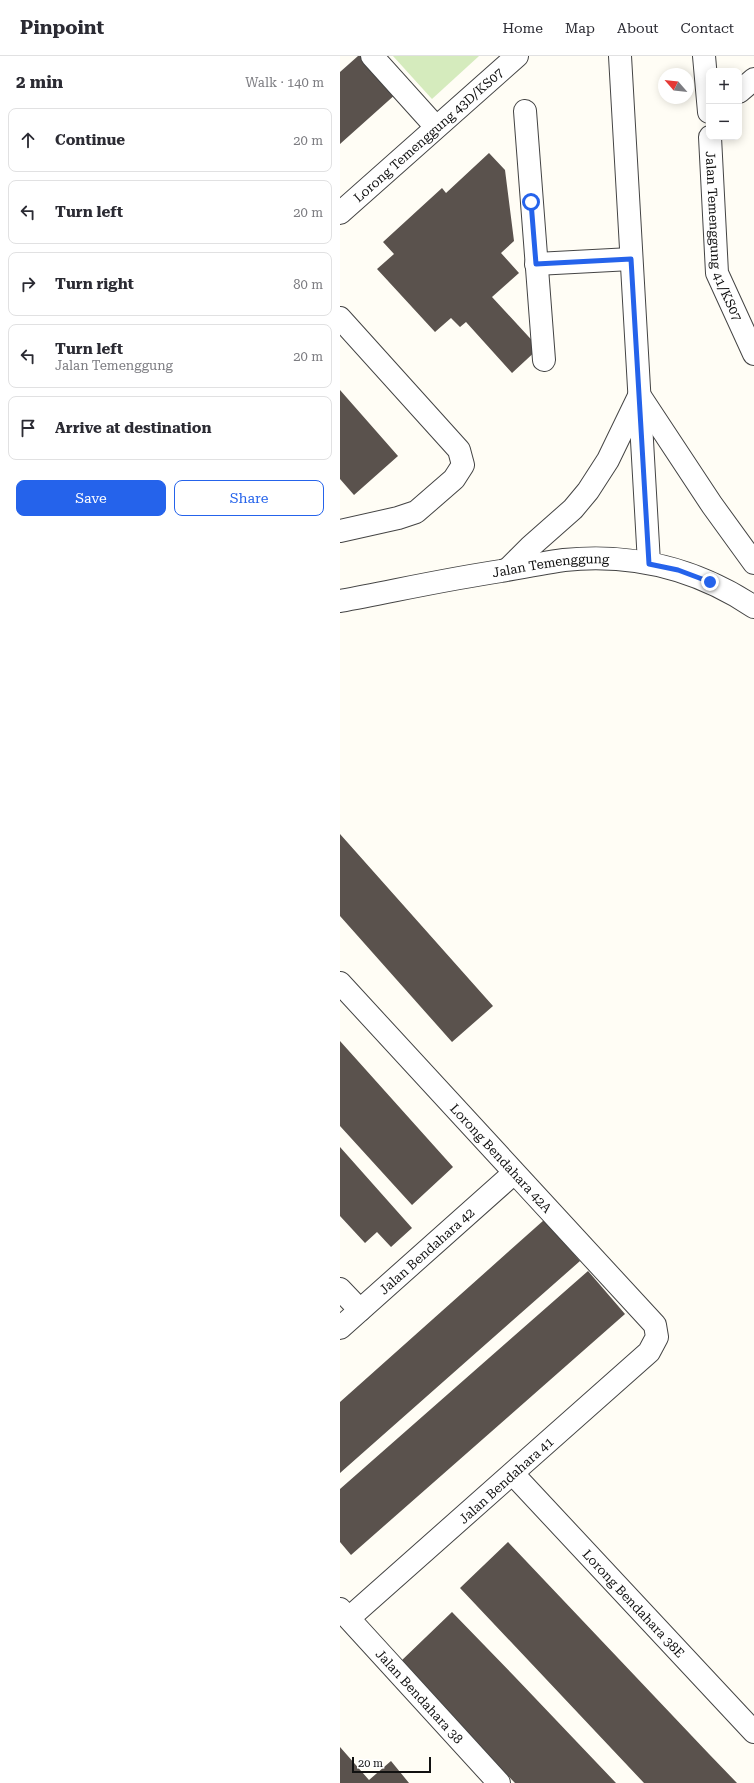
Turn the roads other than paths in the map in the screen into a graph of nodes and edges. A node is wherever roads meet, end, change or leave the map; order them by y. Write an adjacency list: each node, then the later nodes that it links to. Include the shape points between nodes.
1 (372, 56): 9 (street)
2 (517, 56): 9 (street, Lorong Temenggung 43D/KS07)
3 (620, 56): 12 (street)
4 (704, 56): 7 (street)
5 (754, 79): 6 (street)
6 (742, 89)
7 (708, 104)
8 (524, 111): 13 (street)
9 (436, 127): 11 (street, Lorong Temenggung 43D/KS07)
10 (710, 140): 15 (street, Jalan Temenggung 41/KS07, via 717,273)
11 (340, 213)
12 (631, 259): 13 (street); 17 (street)
13 (536, 264): 16 (street)
14 (340, 318): 18 (street, via 459,450 463,465 454,479 416,512)
15 (754, 354)
16 (544, 360)
17 (640, 395): 19 (street, via 712,505); 20 (street); 21 (street, via 608,460 588,491 559,524)
18 (340, 532)
19 (754, 563)
20 (649, 564): 21 (street, Jalan Temenggung, via 608,559 564,560); 23 (street, Jalan Temenggung, via 678,570 703,580)
21 (508, 569): 22 (street, Jalan Temenggung)
22 (340, 602)
23 (754, 607)
24 (340, 983): 25 (street, Lorong Bendahara 42A)
25 (514, 1173): 27 (street, Jalan Bendahara 42); 29 (street, Lorong Bendahara 42A, via 655,1325)
26 (340, 1289): 27 (street)
27 (360, 1310): 28 (street, Jalan Bendahara 42)
28 (340, 1328)
29 (656, 1337): 30 (street, Jalan Bendahara 41, via 649,1352)
30 (513, 1474): 31 (street, Jalan Bendahara 41); 32 (street, Lorong Bendahara 38E)
31 (344, 1614): 33 (street, Jalan Bendahara 38)
32 (754, 1732)
33 (499, 1783)

